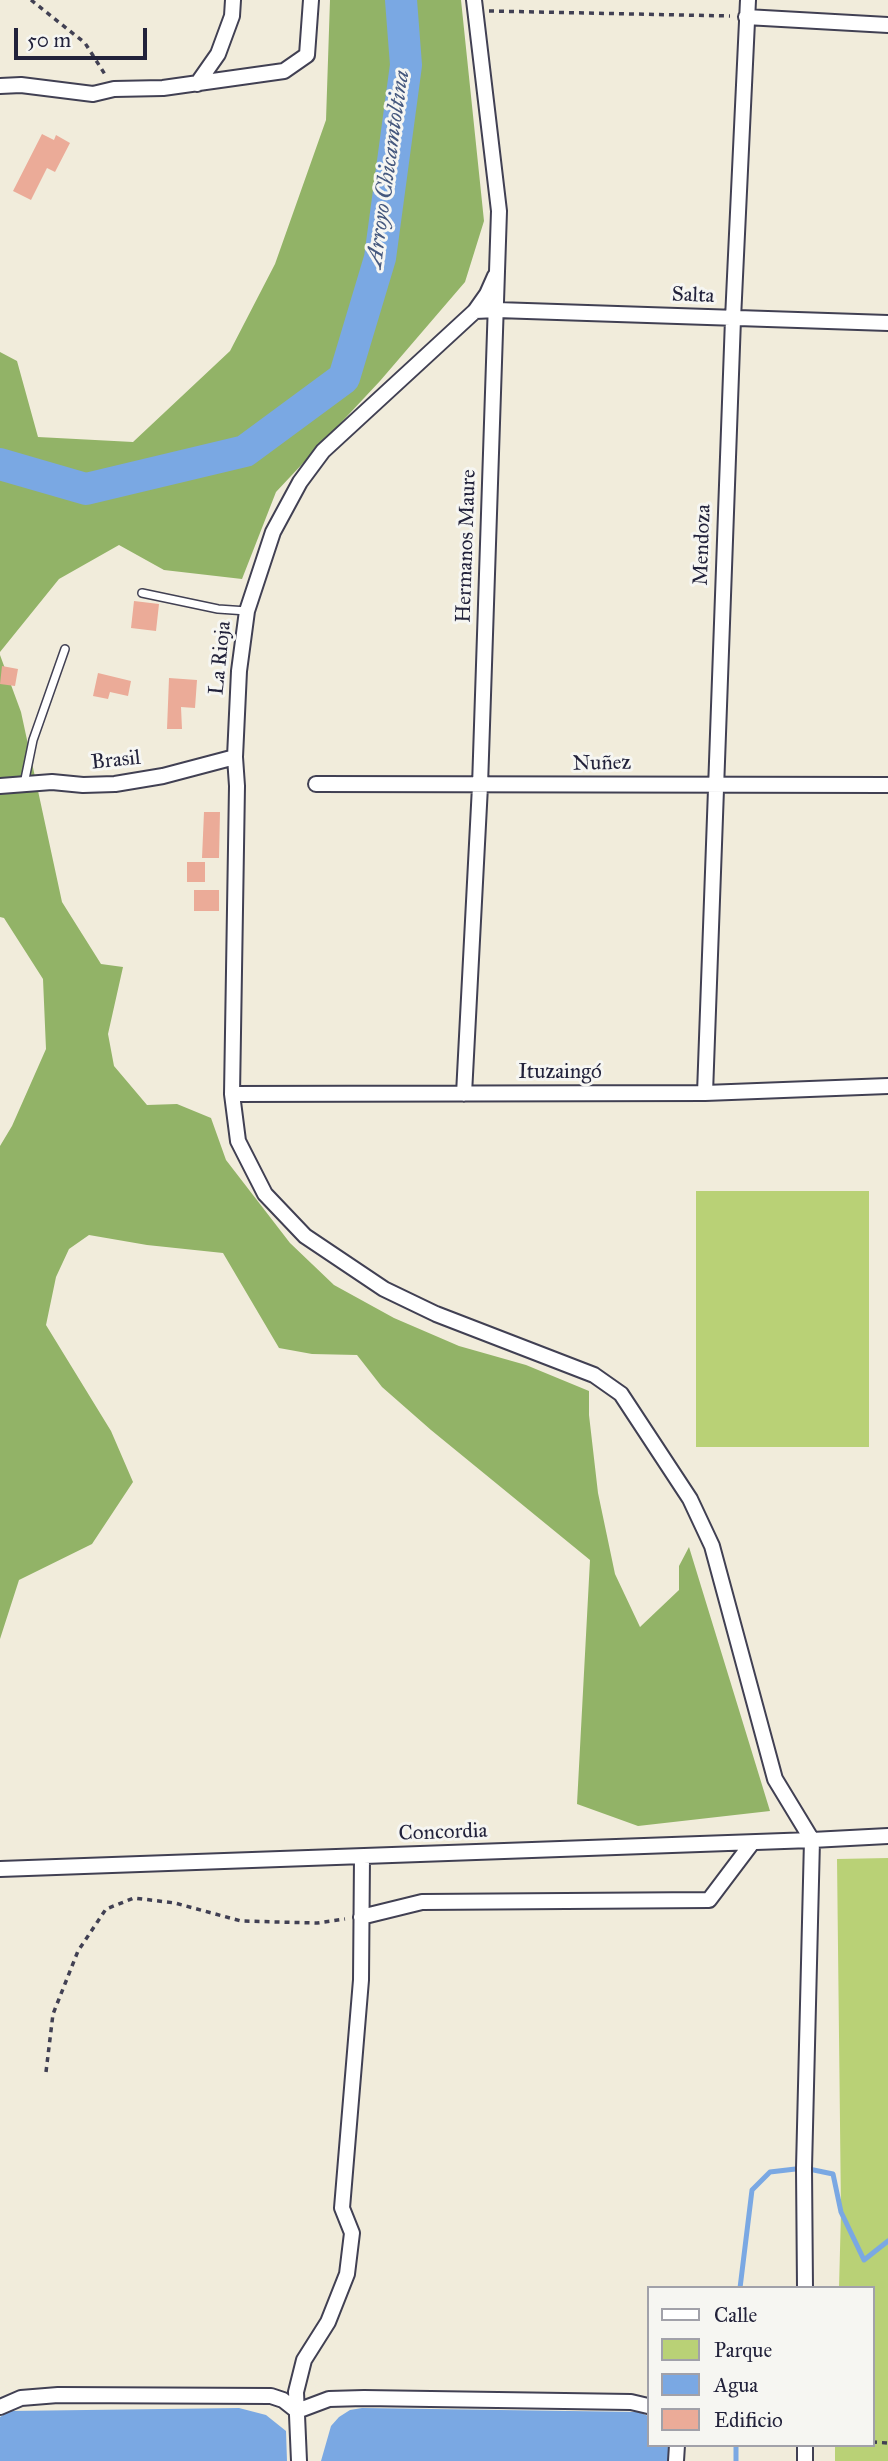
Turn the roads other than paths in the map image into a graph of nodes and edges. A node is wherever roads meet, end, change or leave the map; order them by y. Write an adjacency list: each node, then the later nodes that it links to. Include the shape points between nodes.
1 (233, 0): 7 (street, via 218,54)
2 (311, 0): 7 (street, via 307,55 284,71)
3 (748, 0): 5 (street, Mendoza)
4 (475, 5): 9 (street, Hermanos Maure, via 499,211)
5 (746, 16): 6 (street); 12 (street, Mendoza)
6 (888, 25)
7 (197, 84): 8 (street, via 93,93)
8 (0, 86)
9 (498, 271): 10 (street, Hermanos Maure); 11 (street, La Rioja)
10 (497, 310): 11 (street); 12 (street, Salta); 23 (street, Hermanos Maure)
11 (475, 312): 15 (street, La Rioja, via 323,451 273,532)
12 (733, 319): 13 (street, Salta); 18 (street, Mendoza)
13 (888, 323)
14 (142, 593): 15 (lane)
15 (247, 611): 17 (street, La Rioja)
16 (65, 649): 20 (lane, via 33,740)
17 (235, 757): 20 (street, Brasil, via 115,784); 26 (street, La Rioja)
18 (715, 783): 21 (street, Nuñez); 23 (street, Nuñez); 25 (street, Mendoza)
19 (316, 784): 23 (street, Nuñez)
20 (24, 785): 22 (street, Brasil)
21 (888, 785)
22 (0, 786)
23 (480, 786): 27 (street, Hermanos Maure)
24 (888, 1086): 25 (street, Ituzaingó)
25 (705, 1093): 27 (street, Ituzaingó)
26 (232, 1094): 27 (street, Ituzaingó); 29 (street, La Rioja, via 238,1141 265,1195 305,1236 384,1289 594,1375 621,1394 690,1499 712,1546 775,1779)
27 (464, 1094)
28 (888, 1836): 29 (street, Concordia)
29 (812, 1840): 30 (street, Concordia); 34 (street)
30 (752, 1843): 31 (street, Concordia); 33 (street, via 709,1900 422,1902)
31 (362, 1857): 32 (street, Concordia); 33 (street)
32 (0, 1868)
33 (361, 1917): 37 (street, via 361,1980 342,2208 352,2233 347,2274 328,2322 304,2360 296,2392)
34 (805, 2286)
35 (646, 2406): 37 (street, via 363,2398 329,2399)
36 (0, 2407): 37 (street, via 21,2398 58,2395 271,2396)
37 (297, 2411): 38 (street)
38 (299, 2461)

